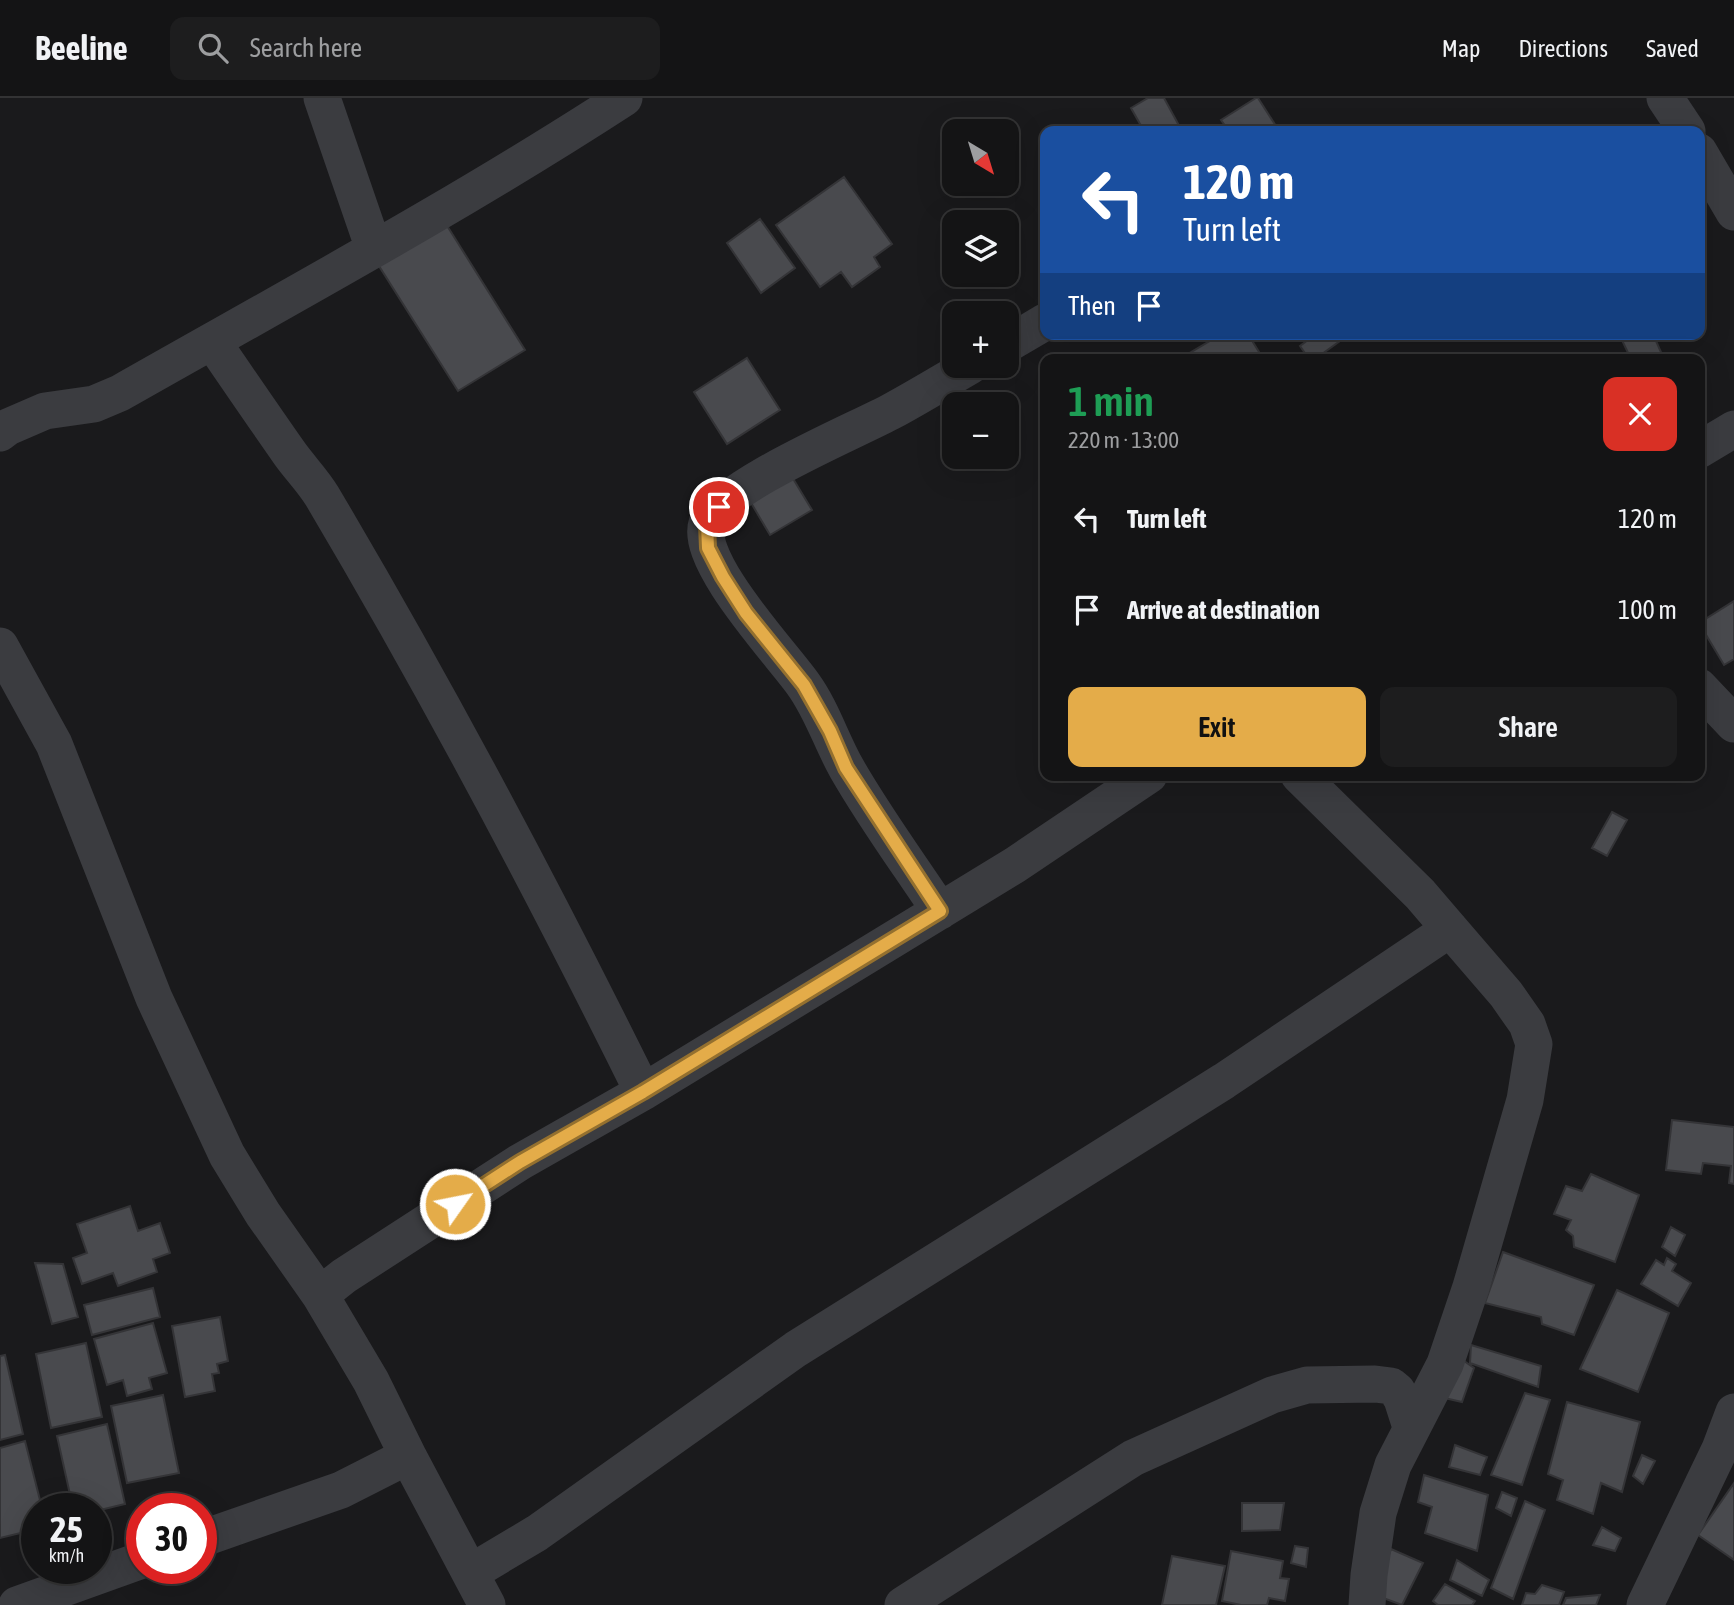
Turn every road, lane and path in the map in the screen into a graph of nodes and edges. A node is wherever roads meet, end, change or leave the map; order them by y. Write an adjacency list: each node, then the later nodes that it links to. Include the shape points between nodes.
1 (322, 98): 7 (street)
2 (624, 98): 7 (street)
3 (1665, 98): 4 (street)
4 (1684, 126)
5 (1705, 162): 6 (street)
6 (1734, 212)
7 (374, 248): 10 (street)
8 (1040, 325): 9 (street)
9 (1019, 337)
10 (212, 341): 13 (street, via 120,393 94,404 45,411); 22 (street, via 321,494 379,590)
11 (949, 378): 20 (street, via 734,494 707,524 708,548 723,577 804,685 846,768)
12 (1734, 429): 14 (street)
13 (0, 433)
14 (1705, 446)
15 (0, 646): 23 (street, via 54,744 154,998 227,1155)
16 (1705, 693): 17 (street)
17 (1734, 724)
18 (1140, 781): 20 (street)
19 (1304, 781): 21 (street)
20 (940, 911): 22 (street)
21 (1450, 929): 25 (street, via 1506,994 1527,1024 1534,1044 1525,1100 1471,1286 1445,1364); 29 (street, via 1224,1081 796,1349 537,1532)
22 (643, 1092): 23 (street, via 520,1162)
23 (320, 1295): 26 (street, via 371,1381)
24 (1734, 1412): 34 (street)
25 (1411, 1427): 32 (street, via 1402,1399 1391,1387 1307,1385 1272,1395 1133,1458); 33 (street, via 1392,1465 1378,1513)
26 (408, 1456): 27 (street, via 341,1490); 29 (street)
27 (217, 1533)
28 (126, 1567): 30 (street)
29 (478, 1589)
30 (65, 1596): 31 (street)
31 (17, 1605)
32 (903, 1605)
33 (1367, 1605)
34 (1645, 1605)

